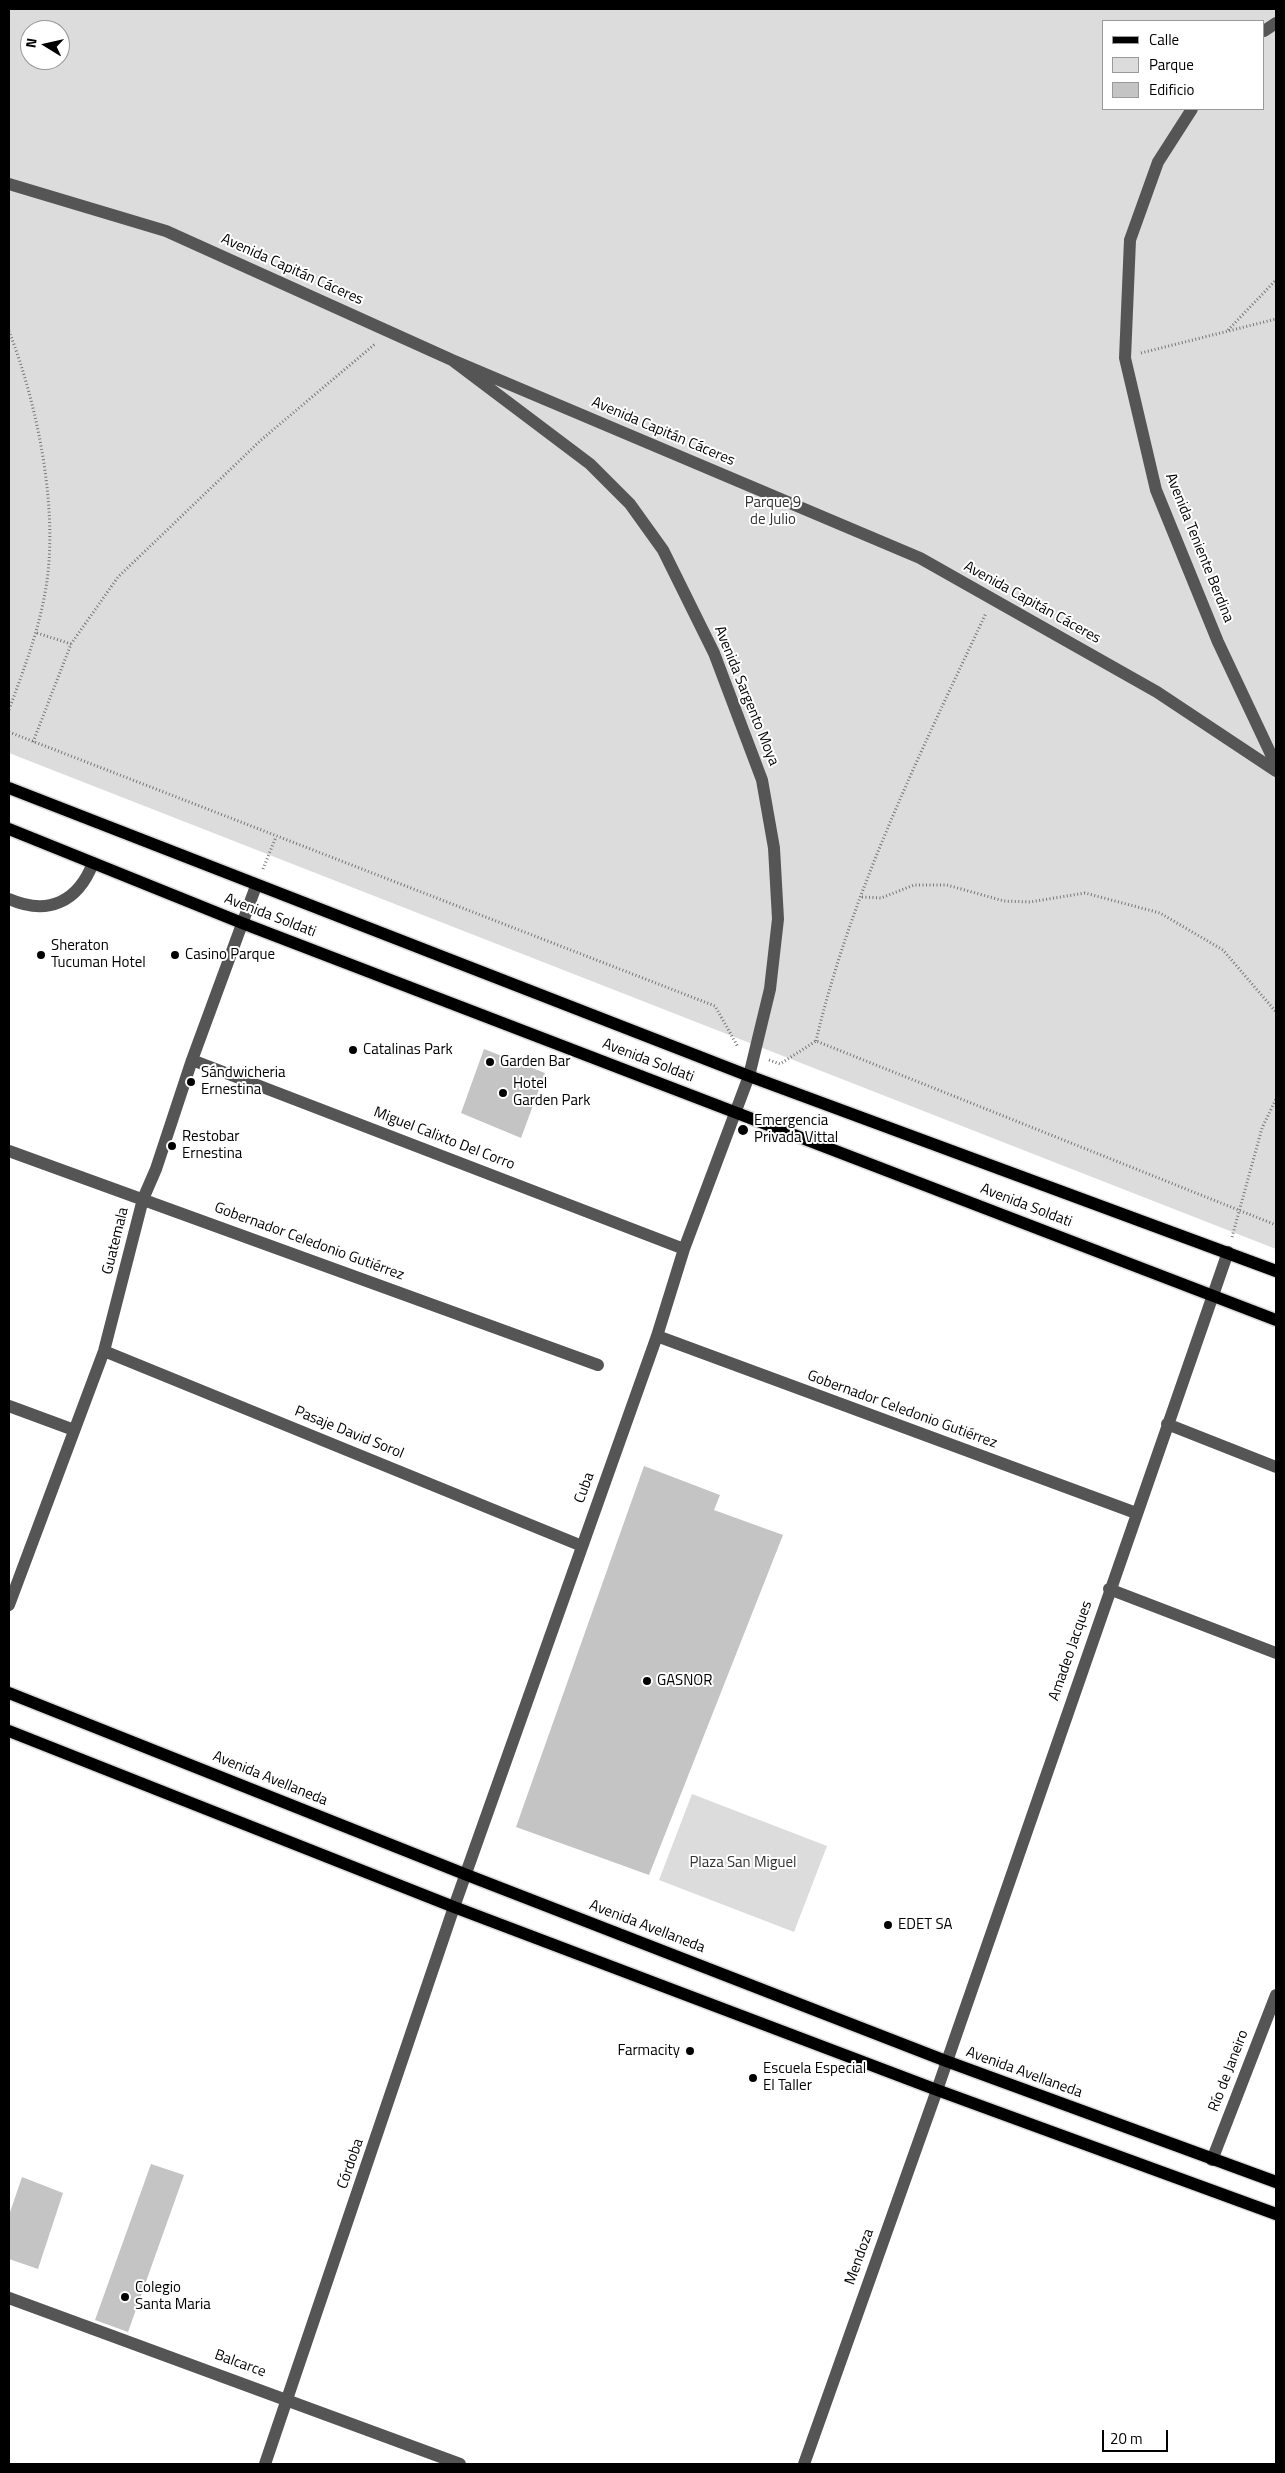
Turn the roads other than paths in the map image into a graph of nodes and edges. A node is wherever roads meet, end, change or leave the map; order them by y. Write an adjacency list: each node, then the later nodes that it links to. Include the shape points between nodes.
1 (1276, 23): 2 (street)
2 (1265, 29)
3 (1191, 110): 6 (street, Avenida Teniente Berdina, via 1158,162 1130,240 1125,358 1156,490 1218,642)
4 (9, 184): 5 (street, Avenida Capitán Cáceres, via 166,231)
5 (452, 360): 7 (street, Avenida Capitán Cáceres, via 920,558 1157,692); 15 (street, Avenida Sargento Moya, via 590,464 630,504 663,550 714,653 762,780 774,848 778,919 770,989)
6 (1276, 765)
7 (1276, 770)
8 (9, 788): 11 (main road, Avenida Soldati)
9 (9, 829): 10 (main road, Avenida Soldati)
10 (93, 863): 12 (street, via 72,895 58,905 39,908); 13 (main road, Avenida Soldati)
11 (256, 886): 13 (street, Guatemala); 15 (main road, Avenida Soldati)
12 (9, 899)
13 (242, 923): 14 (street, Guatemala); 16 (main road, Avenida Soldati)
14 (192, 1060): 18 (street, Guatemala, via 156,1169); 19 (street, Miguel Calixto Del Corro)
15 (749, 1076): 16 (street, Avenida Sargento Moya); 20 (main road, Avenida Soldati)
16 (734, 1112): 19 (street, Cuba); 22 (main road, Avenida Soldati)
17 (9, 1151): 18 (street, Gobernador Celedonio Gutiérrez)
18 (143, 1198): 25 (street, Guatemala); 26 (street, Gobernador Celedonio Gutiérrez)
19 (684, 1249): 24 (street, Cuba)
20 (1228, 1252): 21 (main road, Avenida Soldati); 22 (street, Amadeo Jacques)
21 (1276, 1272)
22 (1212, 1295): 23 (main road, Avenida Soldati); 28 (street, Amadeo Jacques)
23 (1276, 1320)
24 (657, 1336): 31 (street, Gobernador Celedonio Gutiérrez); 32 (street, Cuba)
25 (104, 1351): 29 (street, Guatemala); 32 (street, Pasaje David Sorol)
26 (598, 1365)
27 (9, 1406): 29 (street)
28 (1167, 1424): 30 (street); 31 (street, Amadeo Jacques)
29 (74, 1430): 34 (street, Guatemala)
30 (1276, 1467)
31 (1136, 1513): 33 (street, Amadeo Jacques)
32 (582, 1546): 38 (street, Cuba)
33 (1109, 1589): 35 (street); 41 (street, Amadeo Jacques)
34 (9, 1605)
35 (1276, 1653)
36 (9, 1693): 38 (main road, Avenida Avellaneda)
37 (9, 1731): 39 (main road)
38 (466, 1875): 39 (street, Córdoba); 41 (main road, Avenida Avellaneda)
39 (454, 1907): 42 (main road); 47 (street, Córdoba)
40 (1276, 1995): 43 (street, Río de Janeiro)
41 (946, 2061): 42 (street, Mendoza); 43 (main road, Avenida Avellaneda)
42 (937, 2090): 45 (main road); 50 (street, Mendoza)
43 (1212, 2160): 44 (main road, Avenida Avellaneda)
44 (1276, 2182)
45 (1276, 2214)
46 (9, 2298): 47 (street, Balcarce)
47 (289, 2399): 48 (street, Córdoba); 49 (street, Balcarce)
48 (265, 2464)
49 (460, 2464)
50 (804, 2464)

